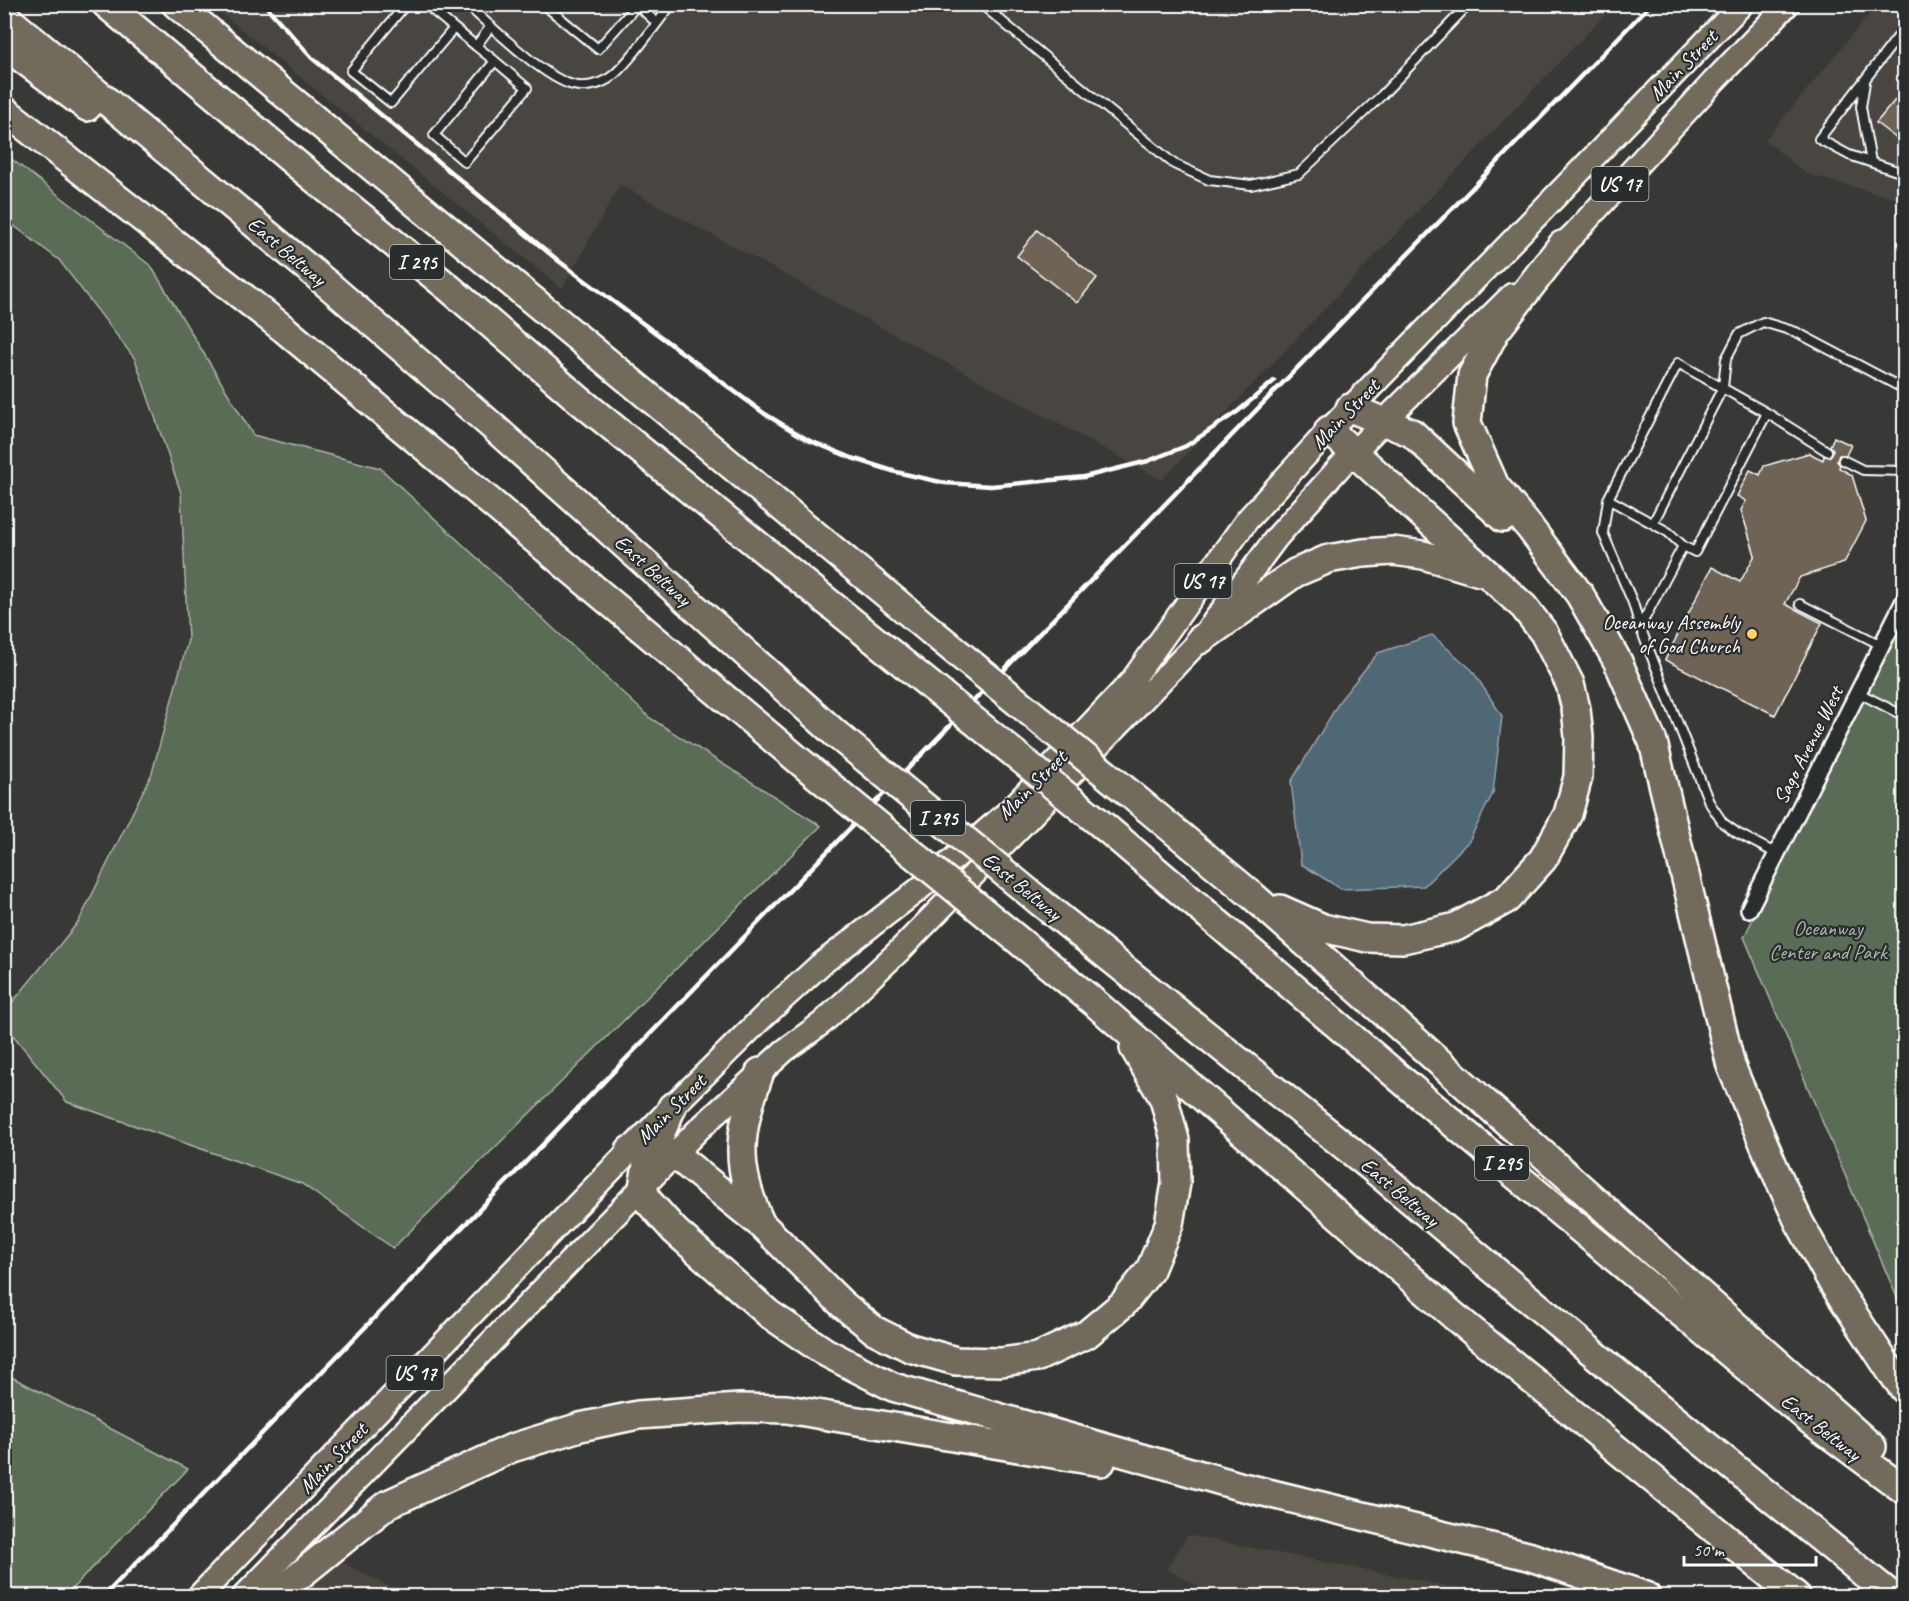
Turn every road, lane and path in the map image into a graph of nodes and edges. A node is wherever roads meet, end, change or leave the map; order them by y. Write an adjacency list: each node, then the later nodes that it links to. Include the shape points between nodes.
1 (106, 4): 63 (highway, East Beltway / I 295, bridge, via 578,399 1106,828 1802,1414)
2 (176, 4): 52 (highway, bridge)
3 (406, 4): 18 (lane, via 351,71 391,104)
4 (425, 4): 18 (lane)
5 (466, 4): 17 (lane)
6 (543, 4): 13 (lane, via 598,49)
7 (672, 4): 16 (lane)
8 (981, 4): 14 (lane)
9 (1000, 4): 14 (lane)
10 (1469, 4): 14 (lane, via 1299,174 1251,185 1209,180 1174,164)
11 (1742, 4): 31 (main road, Main Street / US 17)
12 (1788, 4): 27 (main road, Main Street / US 17)
13 (637, 5): 16 (lane)
14 (993, 14)
15 (4, 16): 28 (highway, East Beltway / I 295)
16 (657, 23): 17 (lane, via 620,68 592,86 574,86 550,76)
17 (491, 26): 21 (lane)
18 (454, 28): 21 (lane)
19 (1905, 29): 23 (lane)
20 (4, 45): 28 (highway)
21 (476, 46): 22 (lane)
22 (495, 61): 22 (lane, via 434,135 465,162 526,88)
23 (1865, 80): 25 (lane, via 1861,107); 25 (lane, via 1819,139)
24 (4, 110): 54 (highway, bridge, via 284,329)
25 (1871, 162): 26 (lane)
26 (1905, 171)
27 (1562, 245): 33 (main road, Main Street / US 17); 43 (highway, via 1495,332 1472,375 1467,423 1495,486)
28 (332, 288): 69 (highway, East Beltway / I 295, bridge, via 837,735)
29 (1723, 387): 30 (lane, via 1726,359 1739,334 1763,322 1796,333); 32 (lane); 39 (lane, via 1678,363); 40 (lane)
30 (1905, 389)
31 (1350, 408): 33 (highway); 34 (main road, Main Street / US 17)
32 (1767, 412): 35 (lane); 41 (lane, via 1695,552)
33 (1383, 422): 36 (main road, Main Street / US 17); 43 (highway, via 1419,439)
34 (1329, 430): 36 (highway); 56 (main road, Main Street / US 17, via 1247,520 1131,682 1010,810 918,890 820,965)
35 (1827, 451)
36 (1354, 452): 42 (highway); 47 (main road, Main Street / US 17, via 1277,537)
37 (1843, 460): 38 (lane, via 1863,470)
38 (1905, 471)
39 (1608, 499): 40 (lane); 46 (lane, via 1603,533)
40 (1653, 524): 41 (lane)
41 (1683, 546): 46 (lane)
42 (1488, 575): 47 (highway, via 1393,550 1328,559 1294,573); 52 (highway, via 1524,607 1544,633 1567,677 1576,709 1578,777 1568,814 1543,859 1507,899 1456,927 1403,939 1367,938 1323,928)
43 (1580, 596): 60 (highway, via 1618,662 1653,742 1731,1066 1799,1222 1832,1281)
44 (1905, 601): 48 (street, Sago Avenue West)
45 (1800, 604): 48 (lane)
46 (1640, 627): 51 (lane, via 1709,802 1723,823)
47 (1200, 640): 55 (main road, Main Street / US 17, via 899,951 822,1023)
48 (1882, 646): 49 (street, Sago Avenue West)
49 (1859, 693): 50 (lane); 51 (street, Sago Avenue West)
50 (1905, 716)
51 (1777, 854): 53 (street, Sago Avenue West)
52 (1254, 897): 61 (highway)
53 (1749, 909)
54 (1116, 1022): 59 (highway, via 1164,1099 1175,1140 1176,1183 1169,1224 1150,1270 1123,1304 1087,1334 1038,1357 1001,1362 956,1361 910,1348 874,1330 842,1304); 68 (highway, via 1455,1316)
55 (760, 1072): 57 (main road, Main Street / US 17); 59 (highway, via 741,1139 749,1199)
56 (672, 1107): 57 (highway)
57 (652, 1151): 58 (highway); 59 (highway); 64 (main road, Main Street / US 17)
58 (643, 1187): 62 (highway, via 647,1200 675,1231 769,1314 825,1352 893,1387); 65 (main road, Main Street / US 17)
59 (762, 1226)
60 (1905, 1389)
61 (1905, 1476)
62 (1239, 1486): 66 (highway, via 787,1409 638,1415 580,1427 512,1448 388,1504); 67 (highway, via 1528,1556)
63 (1905, 1490)
64 (199, 1596)
65 (244, 1596)
66 (274, 1596)
67 (1646, 1596)
68 (1796, 1596)
69 (1892, 1596)

